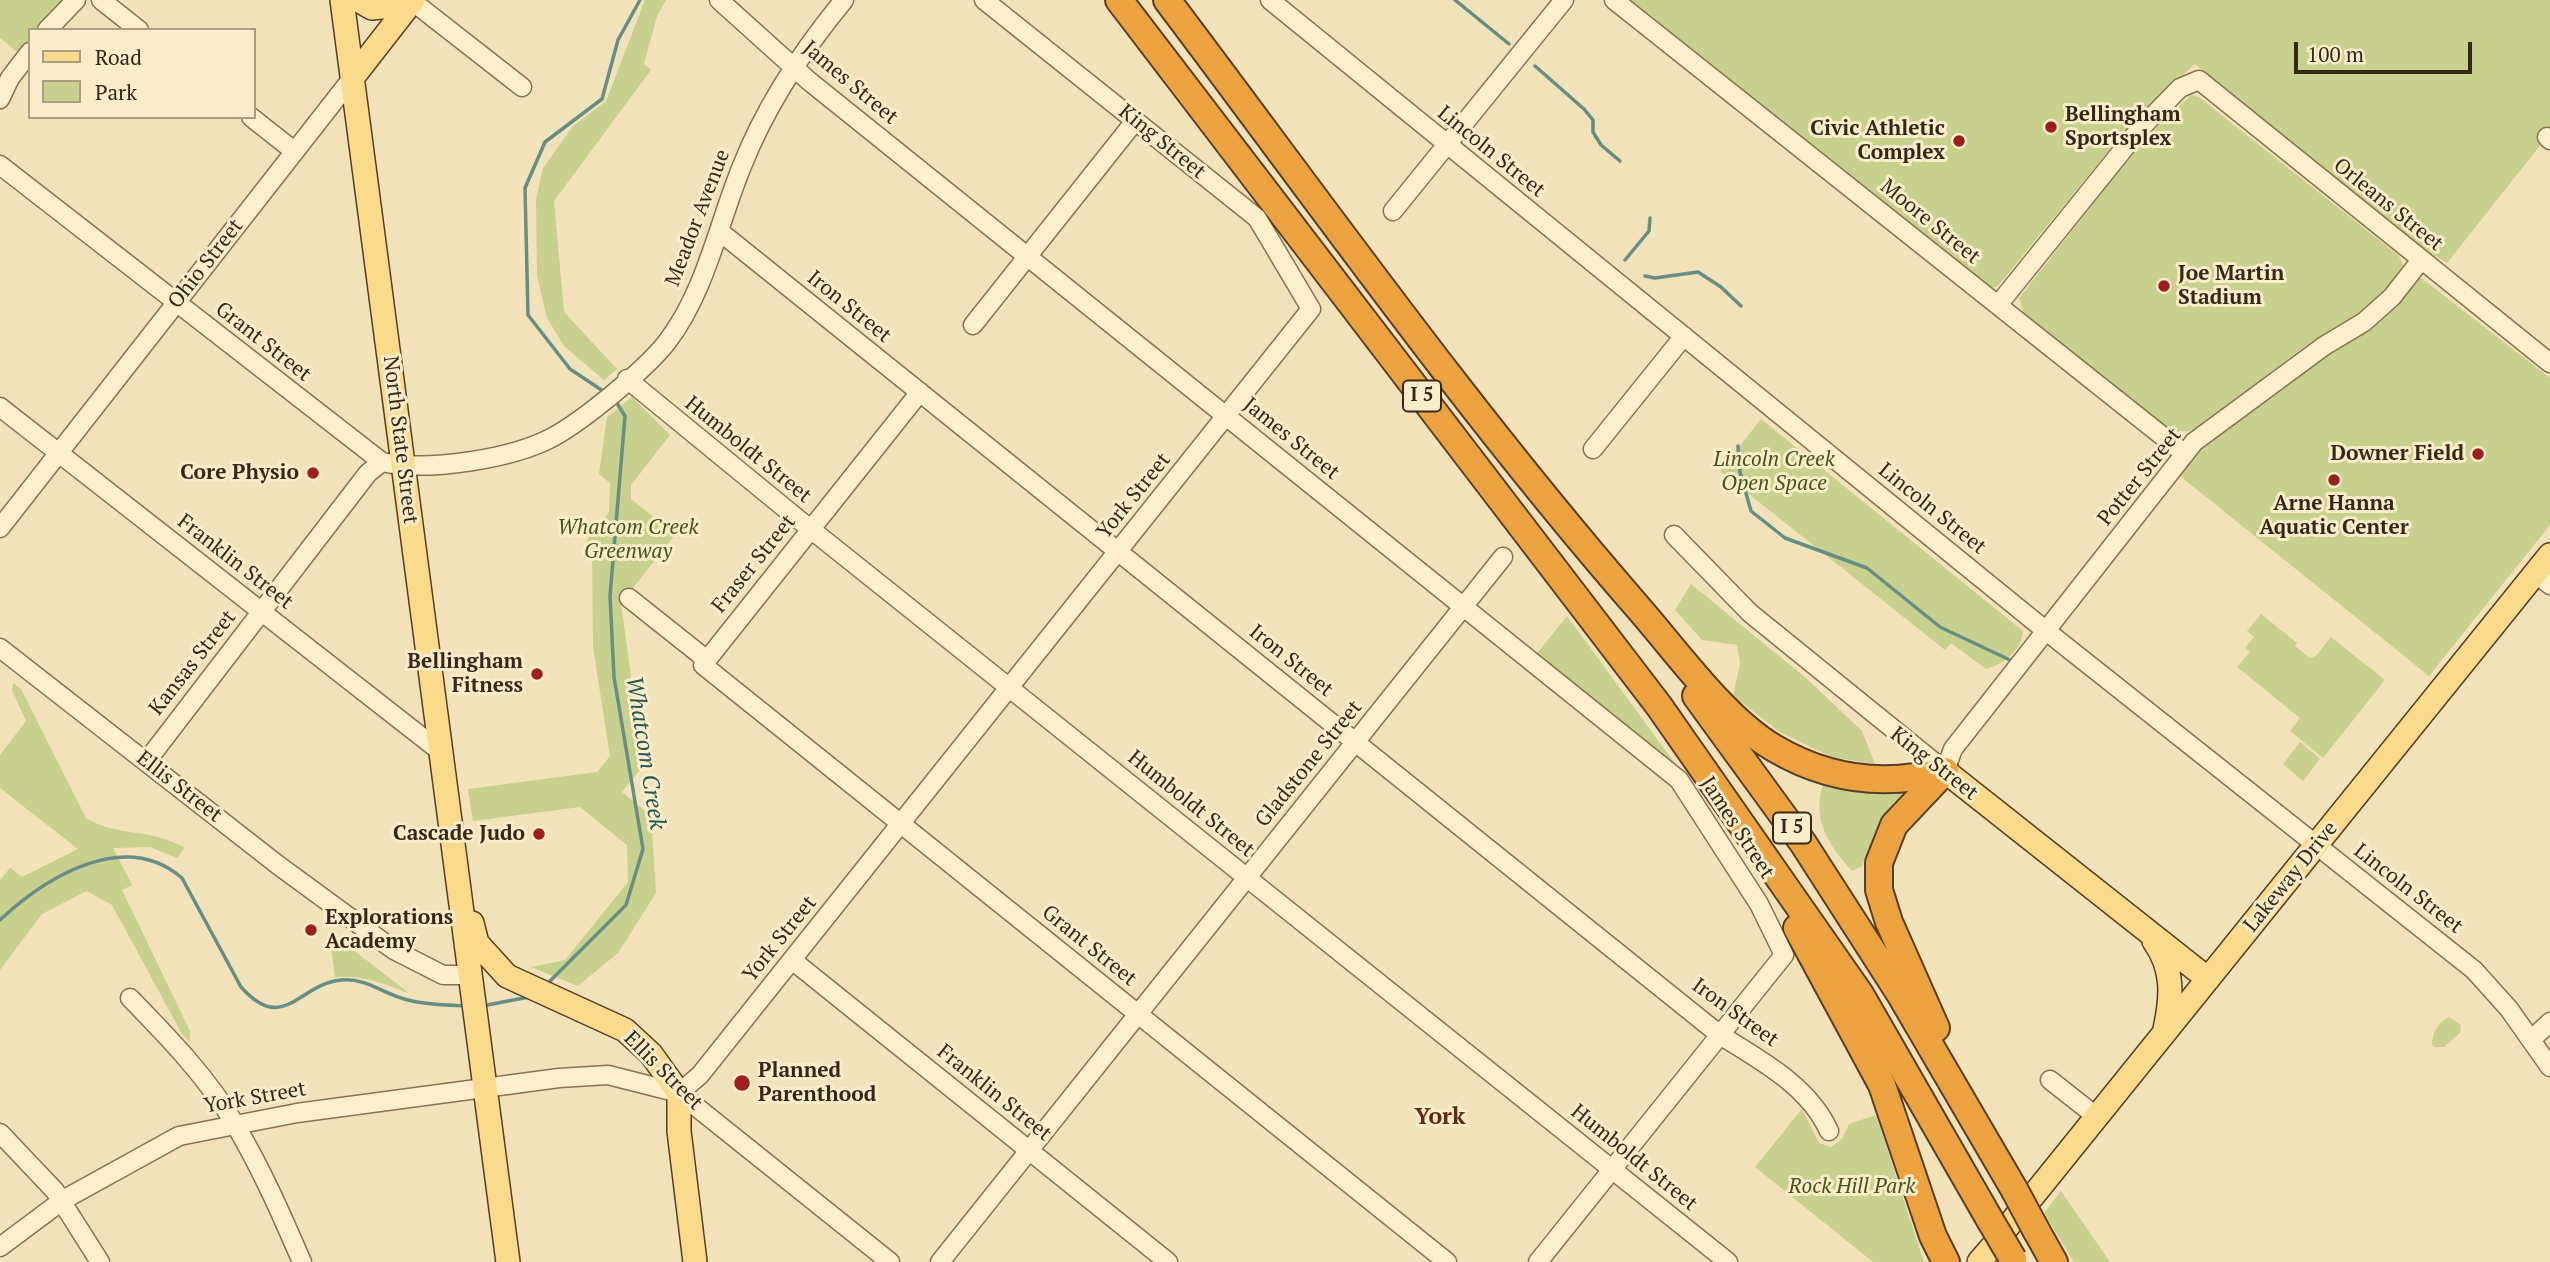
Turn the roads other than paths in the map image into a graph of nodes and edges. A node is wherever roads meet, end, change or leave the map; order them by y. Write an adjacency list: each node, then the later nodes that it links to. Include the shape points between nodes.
1 (76, 0): 14 (street)
2 (101, 0): 15 (street)
3 (342, 0): 18 (main road, North State Street)
4 (358, 0): 13 (main road, via 372,8)
5 (719, 0): 17 (street, James Street)
6 (844, 0): 17 (street, Meador Avenue)
7 (984, 0): 22 (street, King Street)
8 (1119, 0): 63 (highway, I 5, via 1659,706)
9 (1167, 0): 47 (highway, I 5, via 1528,478)
10 (1270, 0): 23 (street, Lincoln Street)
11 (1564, 0): 23 (street)
12 (1615, 0): 31 (street, Moore Street)
13 (411, 2): 18 (main road, Ohio Street); 19 (street)
14 (49, 28)
15 (136, 28)
16 (28, 55): 20 (street)
17 (794, 65): 27 (street, Meador Avenue, via 742,166); 28 (street, James Street)
18 (353, 77): 24 (street, Ohio Street); 43 (main road, North State Street)
19 (522, 87)
20 (0, 99)
21 (254, 119): 24 (street)
22 (1135, 121): 28 (street); 32 (street, King Street, via 1257,218)
23 (1446, 145): 26 (street); 34 (street, Lincoln Street)
24 (294, 151): 30 (street, Ohio Street)
25 (0, 165): 30 (street, Grant Street)
26 (1393, 211)
27 (719, 231): 36 (street, Meador Avenue, via 695,292 668,341); 37 (street, Iron Street)
28 (1027, 257): 33 (street); 39 (street, James Street)
29 (2421, 260): 31 (street, Orleans Street, via 2199,80 2180,88 2139,130); 35 (street, Orleans Street); 42 (street, Potter Street, via 2392,297 2364,322 2324,346 2194,442)
30 (176, 303): 41 (street, Ohio Street); 43 (street, Grant Street)
31 (1998, 305): 42 (street, Moore Street)
32 (1311, 309): 39 (street, York Street)
33 (973, 325)
34 (1684, 336): 40 (street); 55 (street, Lincoln Street)
35 (2550, 363)
36 (628, 379): 43 (street, Meador Avenue, via 553,437 515,451); 45 (street, Humboldt Street)
37 (920, 392): 45 (street, Fraser Street); 48 (street, Iron Street)
38 (0, 407): 41 (street, Franklin Street)
39 (1226, 416): 48 (street, York Street); 53 (street, James Street)
40 (1592, 449)
41 (58, 453): 44 (street, Ohio Street); 54 (street, Franklin Street)
42 (2185, 454): 55 (street, Potter Street)
43 (393, 464): 54 (street, Kansas Street, via 368,473); 60 (main road, North State Street)
44 (0, 527)
45 (811, 530): 57 (street, Fraser Street); 58 (street, Humboldt Street)
46 (1674, 535): 62 (street, King Street, via 1750,613)
47 (1587, 548): 62 (highway, via 1729,712 1773,748 1808,766 1856,779 1909,781); 83 (highway, I 5, via 1803,843)
48 (1118, 551): 58 (street, York Street); 59 (street, Iron Street)
49 (2550, 555): 51 (main road, Lakeway Drive)
50 (1503, 557): 53 (street, Gladstone Street)
51 (2543, 579): 65 (main road, Lakeway Drive)
52 (629, 598): 57 (street, Grant Street)
53 (1464, 607): 59 (street, Gladstone Street); 76 (street, James Street, via 1679,780 1759,904 1784,955)
54 (262, 612): 60 (street, Franklin Street); 61 (street, Kansas Street)
55 (2047, 631): 62 (street, Potter Street, via 1953,748); 65 (street, Lincoln Street)
56 (0, 648): 61 (street, Ellis Street)
57 (705, 663): 64 (street, Grant Street)
58 (1009, 688): 64 (street, York Street); 66 (street, Humboldt Street)
59 (1356, 742): 66 (street, Gladstone Street); 76 (street, Iron Street)
60 (441, 752): 67 (main road, North State Street)
61 (146, 762): 70 (street, Ellis Street, via 394,950 443,975)
62 (1945, 771): 68 (main road, King Street); 83 (highway, via 1894,825 1879,863 1879,890)
63 (1721, 796): 90 (highway, I 5, via 1860,994); 102 (highway, via 1882,1085)
64 (901, 824): 69 (street, York Street); 73 (street, Grant Street)
65 (2317, 846): 71 (main road, Lakeway Drive); 77 (street, Lincoln Street, via 2474,970)
66 (1247, 878): 73 (street, Gladstone Street); 88 (street, Humboldt Street)
67 (460, 879): 70 (main road); 81 (main road, Ellis Street, via 477,943 491,962 516,981 625,1030)
68 (2146, 931): 71 (main road, King Street); 75 (main road, via 2168,969 2170,1004)
69 (792, 960): 81 (street, York Street, via 700,1075); 87 (street, Franklin Street)
70 (470, 976): 80 (main road)
71 (2208, 979): 75 (main road, Lakeway Drive)
72 (130, 998): 84 (street, via 181,1050)
73 (1138, 1014): 87 (street, Gladstone Street); 99 (street, Grant Street)
74 (2550, 1022): 77 (street)
75 (2164, 1034): 82 (main road, Lakeway Drive)
76 (1720, 1035): 85 (street, Iron Street, via 1780,1073 1821,1112); 88 (street)
77 (2530, 1040): 78 (street, Lincoln Street)
78 (2550, 1067)
79 (2050, 1080): 82 (street)
80 (485, 1089): 81 (street, York Street, via 608,1075); 84 (street, York Street); 94 (main road)
81 (679, 1093): 95 (main road, via 678,1130); 96 (street, Ellis Street)
82 (2097, 1117): 90 (main road, Lakeway Drive)
83 (1976, 1123): 90 (highway, I 5)
84 (235, 1124): 89 (street, York Street, via 179,1136); 93 (street)
85 (1829, 1131)
86 (0, 1133): 89 (street)
87 (1029, 1150): 97 (street, Gladstone Street); 98 (street, Franklin Street)
88 (1612, 1170): 100 (street); 101 (street, Humboldt Street)
89 (63, 1200): 91 (street, York Street); 92 (street)
90 (2009, 1231): 103 (highway, I 5)
91 (0, 1247)
92 (100, 1262)
93 (302, 1262)
94 (508, 1262)
95 (695, 1262)
96 (890, 1262)
97 (940, 1262)
98 (1168, 1262)
99 (1447, 1262)
100 (1538, 1262)
101 (1728, 1262)
102 (1946, 1262)
103 (2054, 1262)

